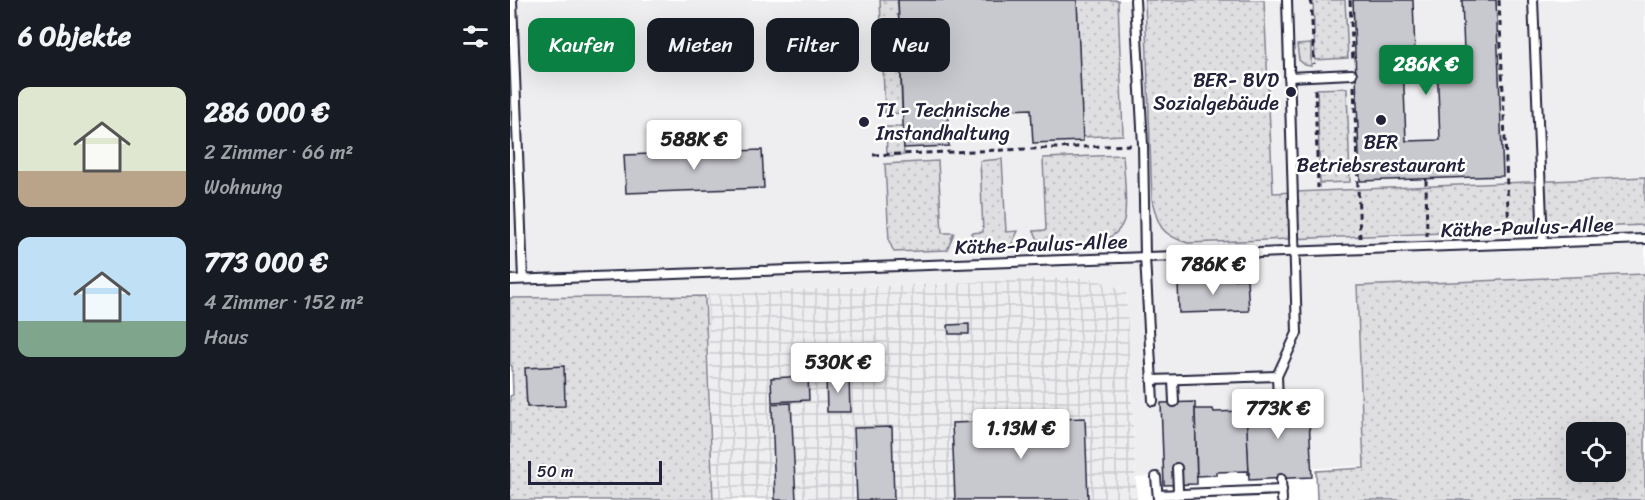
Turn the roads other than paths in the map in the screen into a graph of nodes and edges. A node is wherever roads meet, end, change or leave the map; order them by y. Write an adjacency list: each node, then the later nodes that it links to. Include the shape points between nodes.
1 (512, 0): 11 (lane)
2 (1135, 0): 10 (lane)
3 (1287, 0): 6 (lane)
4 (1533, 0): 8 (lane)
5 (1352, 74): 6 (lane)
6 (1289, 77): 9 (lane)
7 (1645, 239): 8 (lane, Käthe-Paulus-Allee)
8 (1543, 243): 9 (lane, Käthe-Paulus-Allee)
9 (1294, 252): 10 (lane, Käthe-Paulus-Allee); 13 (lane, via 1297,333)
10 (1145, 257): 11 (lane, Käthe-Paulus-Allee); 14 (lane)
11 (523, 279): 12 (lane, Käthe-Paulus-Allee)
12 (510, 280)
13 (1277, 376): 15 (lane); 17 (lane)
14 (1152, 380): 15 (lane); 16 (lane)
15 (1173, 380): 18 (lane)
16 (1153, 401)
17 (1278, 401)
18 (1174, 402)
19 (1177, 468): 23 (lane)
20 (1156, 477): 24 (lane)
21 (1281, 479): 22 (lane)
22 (1282, 490): 23 (lane); 25 (lane)
23 (1176, 495): 24 (lane)
24 (1158, 498)
25 (1282, 500)

